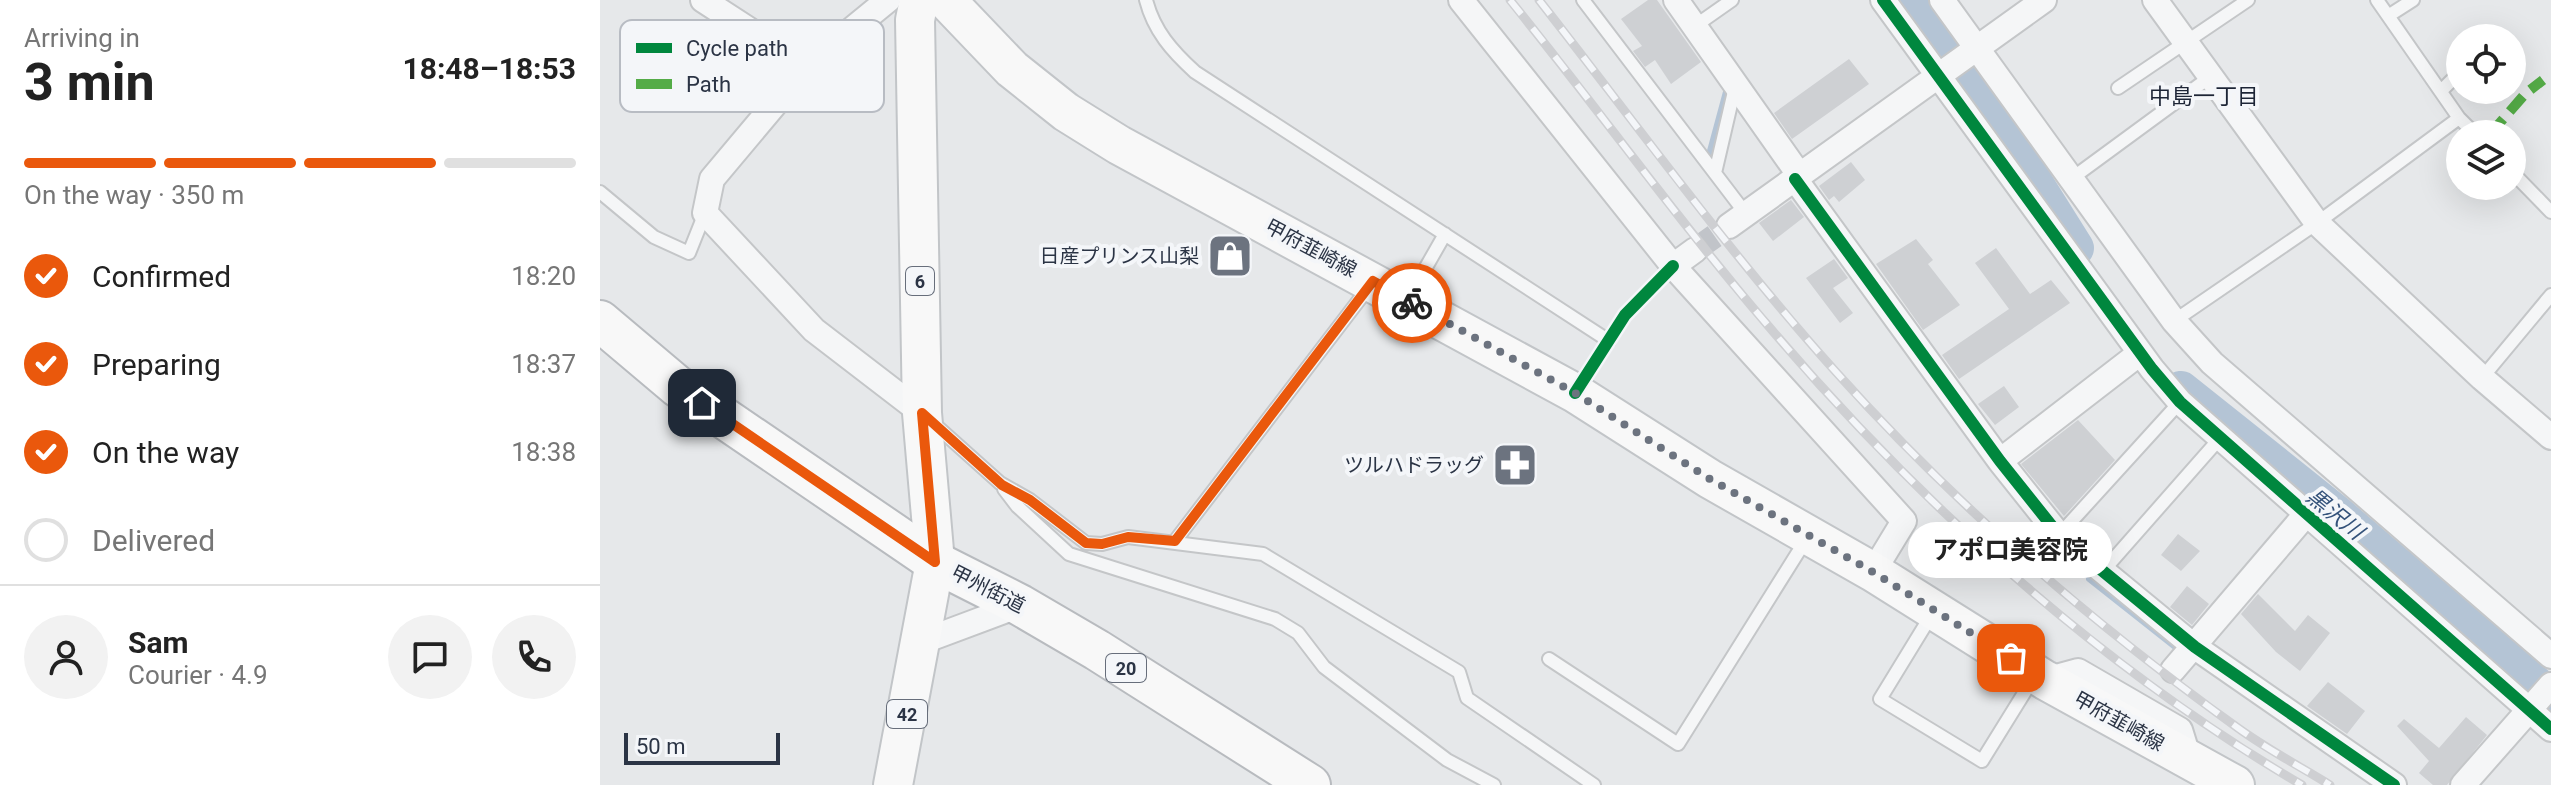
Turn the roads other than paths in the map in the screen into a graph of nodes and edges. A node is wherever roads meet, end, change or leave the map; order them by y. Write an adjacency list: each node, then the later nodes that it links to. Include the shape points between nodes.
1 (703, 0): 18 (street)
2 (888, 0): 19 (street)
3 (919, 0): 53 (main road, 6, via 915,20)
4 (946, 0): 43 (main road, 甲府韮崎線, via 1012,69 1066,112)
5 (1146, 0): 40 (lane, via 1155,27 1195,72)
6 (1461, 0): 42 (street)
7 (1583, 0): 31 (lane)
8 (1676, 0): 20 (street)
9 (1732, 0): 20 (lane)
10 (1883, 0): 23 (street)
11 (1942, 0): 22 (street)
12 (2044, 0): 22 (street)
13 (2155, 0): 21 (street)
14 (2377, 0): 17 (lane)
15 (2413, 0): 17 (lane)
16 (2239, 2): 21 (lane)
17 (2388, 16): 28 (lane)
18 (734, 20)
19 (864, 20)
20 (1695, 26): 25 (street)
21 (2186, 43): 24 (street); 27 (lane)
22 (1977, 48): 23 (street); 33 (street)
23 (1938, 77): 32 (street); 49 (street)
24 (2210, 77): 33 (lane); 39 (street)
25 (1735, 84): 31 (lane); 32 (street)
26 (2446, 86): 28 (lane)
27 (2118, 88)
28 (2441, 91): 30 (lane)
29 (768, 112): 37 (street, via 712,179)
30 (2459, 118): 39 (lane)
31 (1715, 173): 38 (lane)
32 (1797, 177): 38 (street); 56 (street)
33 (2071, 179): 47 (street)
34 (2526, 186): 36 (lane)
35 (600, 192): 37 (lane, via 654,237 689,253)
36 (2551, 212)
37 (705, 213): 53 (street, via 814,330)
38 (1737, 220)
39 (2317, 223): 47 (lane); 50 (street)
40 (1445, 234): 45 (lane); 48 (lane)
41 (1695, 250): 42 (street)
42 (1673, 266): 48 (lane, via 1625,315); 64 (street, via 1904,521)
43 (1373, 281): 45 (main road, 甲府韮崎線); 61 (lane)
44 (2551, 295): 50 (lane)
45 (1407, 300): 51 (main road, 甲府韮崎線)
46 (600, 321): 62 (highway, 甲州街道 / 20, via 677,386)
47 (2174, 321): 69 (street, via 2212,363)
48 (1609, 341): 51 (lane)
49 (2140, 353): 52 (street); 56 (street)
50 (2482, 378): 54 (street)
51 (1575, 393): 59 (main road, 甲府韮崎線)
52 (2180, 402): 55 (street); 60 (lane)
53 (922, 413): 57 (lane); 62 (main road, 6)
54 (2551, 436)
55 (2221, 437): 58 (street); 63 (lane)
56 (2000, 461): 60 (street)
57 (1000, 483): 61 (lane, via 1086,543 1128,537); 79 (lane, via 1069,554 1275,619 1298,633 1324,667 1434,751)
58 (2308, 512): 68 (street); 74 (street)
59 (1808, 535): 64 (main road, 甲府韮崎線); 70 (lane, via 1678,744)
60 (2059, 535): 63 (street)
61 (1175, 541): 80 (lane, via 1263,554 1459,672 1467,698)
62 (935, 562): 65 (highway, 甲州街道 / 20); 67 (main road, 42)
63 (2103, 571): 68 (street)
64 (1873, 572): 66 (main road, 甲府韮崎線)
65 (1020, 605): 67 (street); 78 (highway, 甲州街道 / 20)
66 (1934, 610): 72 (main road, 甲府韮崎線); 72 (lane, via 1880,699 1982,761)
67 (921, 642): 77 (main road, 42)
68 (2195, 647): 71 (street); 82 (street)
69 (2551, 656)
70 (1549, 659)
71 (2173, 670)
72 (2041, 677): 76 (main road, 甲府韮崎線); 76 (street, via 2078,671 2146,702 2180,730)
73 (2551, 685): 74 (street)
74 (2528, 711): 75 (street); 83 (street)
75 (2551, 729)
76 (2189, 759): 81 (main road, 甲府韮崎線)
77 (893, 785)
78 (1310, 785)
79 (1494, 785)
80 (1594, 785)
81 (2235, 785)
82 (2394, 785)
83 (2463, 785)

